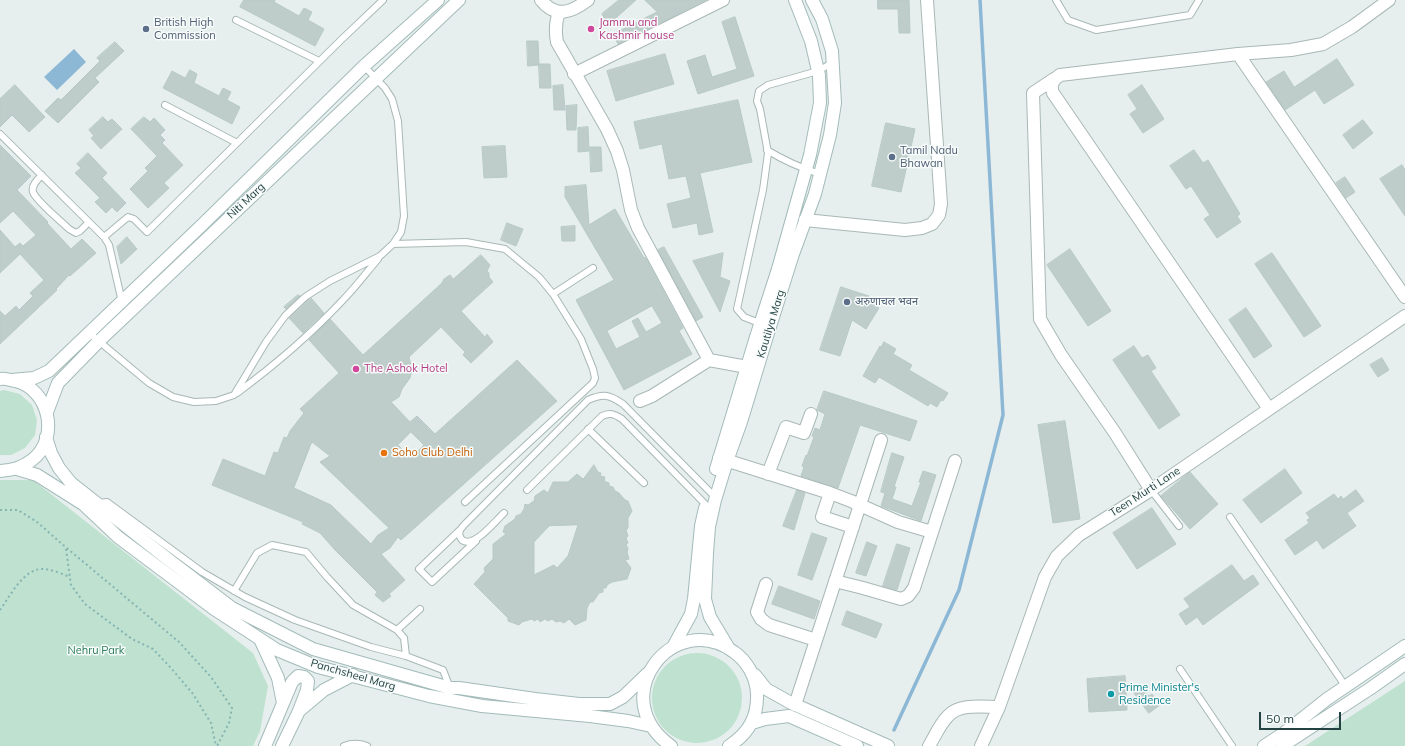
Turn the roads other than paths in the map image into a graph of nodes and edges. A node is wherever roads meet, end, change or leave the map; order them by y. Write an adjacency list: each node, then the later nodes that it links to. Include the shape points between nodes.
1 (383, 0): 16 (lane)
2 (438, 0): 18 (street, Niti Marg)
3 (459, 0): 21 (street, Niti Marg)
4 (541, 0): 13 (street, via 546,6)
5 (588, 0): 13 (street, via 575,9)
6 (723, 0): 20 (street)
7 (795, 0): 19 (street, Kautilya Marg, via 811,41)
8 (812, 0): 17 (street, Kautilya Marg, via 822,20 832,51)
9 (927, 0): 30 (street, via 941,204 939,215 932,224 905,230)
10 (1056, 0): 11 (lane, via 1068,20 1096,30 1190,15)
11 (1199, 0)
12 (1389, 0): 15 (street, via 1323,44 1291,50)
13 (559, 12): 20 (street, via 555,30 557,42)
14 (236, 20): 16 (lane)
15 (1238, 54): 22 (street, via 1060,75); 37 (street)
16 (319, 61): 25 (lane)
17 (832, 63): 19 (lane); 28 (street, Kautilya Marg, via 835,103)
18 (364, 66): 21 (lane); 38 (street, Niti Marg)
19 (818, 71): 26 (lane, via 768,85 759,91 757,101); 27 (street, Kautilya Marg, via 820,103)
20 (574, 74): 42 (street, via 617,151 631,210 638,228)
21 (375, 78): 33 (lane, via 392,99 398,121 404,216 400,232); 41 (street, Niti Marg)
22 (1054, 79): 47 (street, via 1051,86 1053,93); 60 (street, via 1033,93 1040,319)
23 (165, 105): 25 (lane)
24 (0, 134): 29 (lane)
25 (237, 143): 32 (lane, via 147,232 134,219 128,217)
26 (767, 150): 27 (lane); 40 (lane, via 763,190 737,310 744,317)
27 (806, 170): 28 (lane); 40 (street, Kautilya Marg)
28 (820, 174): 30 (street, Kautilya Marg)
29 (42, 175): 31 (lane); 31 (lane, via 36,181 33,191 69,229 76,233)
30 (805, 220): 40 (street, Kautilya Marg)
31 (89, 222): 32 (lane)
32 (104, 237): 38 (lane, via 109,245)
33 (393, 244): 34 (lane); 36 (lane, via 466,242 505,249 539,277)
34 (380, 256): 45 (lane, via 343,301 304,339); 45 (lane, via 305,296 285,316)
35 (593, 268): 36 (lane)
36 (553, 294): 62 (lane, via 581,339 593,368 593,383)
37 (1405, 297)
38 (122, 302): 41 (street, Niti Marg)
39 (1405, 316): 47 (street, Teen Murti Lane)
40 (765, 325): 43 (street, Kautilya Marg); 53 (street, Kautilya Marg, via 741,422)
41 (94, 337): 44 (street, Niti Marg, via 49,372 34,378); 45 (lane, via 149,383 173,397 194,402 216,401); 48 (street, Niti Marg, via 58,383)
42 (709, 360): 43 (street); 46 (street)
43 (747, 368): 53 (street, Kautilya Marg)
44 (6, 380): 48 (street, via 21,382 36,393)
45 (234, 395)
46 (640, 402)
47 (1269, 409): 60 (street, Teen Murti Lane)
48 (46, 412): 51 (street, via 49,427)
49 (811, 414): 57 (street, via 804,433 786,427)
50 (588, 429): 58 (lane); 59 (lane); 63 (lane, via 607,413 614,414)
51 (46, 437): 55 (street, via 44,445 33,460); 64 (street, Panchsheel Marg, via 59,468 71,483)
52 (881, 440): 65 (street)
53 (723, 460): 57 (street); 63 (street, Kautilya Marg)
54 (955, 461): 71 (street)
55 (18, 469): 56 (street); 78 (street, Panchsheel Marg, via 37,475 83,504 118,537 214,609)
56 (0, 471)
57 (768, 474): 61 (street)
58 (644, 483)
59 (527, 490)
60 (1151, 490): 68 (lane); 95 (street, Teen Murti Lane, via 1079,535 1057,556 1045,577)
61 (830, 493): 65 (street); 69 (street, via 822,517)
62 (465, 502)
63 (711, 502): 70 (lane, via 623,404 612,396 599,395 588,400); 81 (street, Kautilya Marg, via 701,526 691,614); 82 (street, Kautilya Marg, via 705,599 710,617)
64 (97, 503): 75 (lane, via 107,502 202,572); 91 (street, Panchsheel Marg, via 232,608 313,649)
65 (860, 505): 69 (street); 71 (street, via 898,522)
66 (504, 512): 72 (lane)
67 (1230, 517): 90 (lane)
68 (1179, 526)
69 (853, 527): 73 (street)
70 (460, 530): 72 (lane, via 462,540); 72 (lane, via 419,569 432,582)
71 (932, 532): 73 (street, via 914,588 908,596 901,599)
72 (477, 540)
73 (835, 581): 79 (street)
74 (766, 584): 79 (street, via 757,612 761,619 769,625)
75 (234, 591): 77 (lane, via 257,553 272,545 306,552 353,606); 83 (lane, via 295,620 370,647)
76 (420, 609): 77 (lane)
77 (397, 630): 83 (lane, via 404,638)
78 (260, 639): 88 (street, Panchsheel Marg, via 277,650 318,667); 93 (street, via 278,678)
79 (816, 640): 94 (street)
80 (1405, 646): 89 (street)
81 (673, 647): 82 (street, via 691,641 710,641); 87 (street, via 658,658)
82 (728, 647): 85 (street, via 740,656)
83 (406, 656): 91 (lane, via 443,670)
84 (1405, 664): 92 (street)
85 (749, 668): 94 (street, via 766,689); 97 (street, via 757,692 757,705)
86 (1180, 669): 110 (lane)
87 (648, 673): 91 (street, Panchsheel Marg, via 624,697 610,704 579,704); 98 (street, via 643,700)
88 (353, 675): 96 (street, via 324,690); 98 (street, Panchsheel Marg, via 429,696 482,706 590,716)
89 (1363, 675): 90 (street); 92 (street)
90 (1346, 687): 99 (street, via 1327,699)
91 (450, 688)
92 (1371, 688): 99 (street)
93 (282, 703): 96 (street, via 292,682 298,676 304,677 308,681 307,690); 100 (street)
94 (795, 705): 107 (street)
95 (999, 707): 108 (street, via 968,707 951,713); 109 (street, Teen Murti Lane)
96 (299, 711): 101 (street)
97 (752, 723): 105 (street, via 740,739); 106 (street, via 789,716)
98 (651, 726): 104 (street)
99 (1295, 731): 111 (street); 112 (street)
100 (265, 746)
101 (282, 746)
102 (344, 746): 103 (lane)
103 (367, 746)
104 (671, 746)
105 (729, 746)
106 (858, 746)
107 (888, 746)
108 (929, 746)
109 (981, 746)
110 (1232, 746)
111 (1264, 746)
112 (1282, 746)

